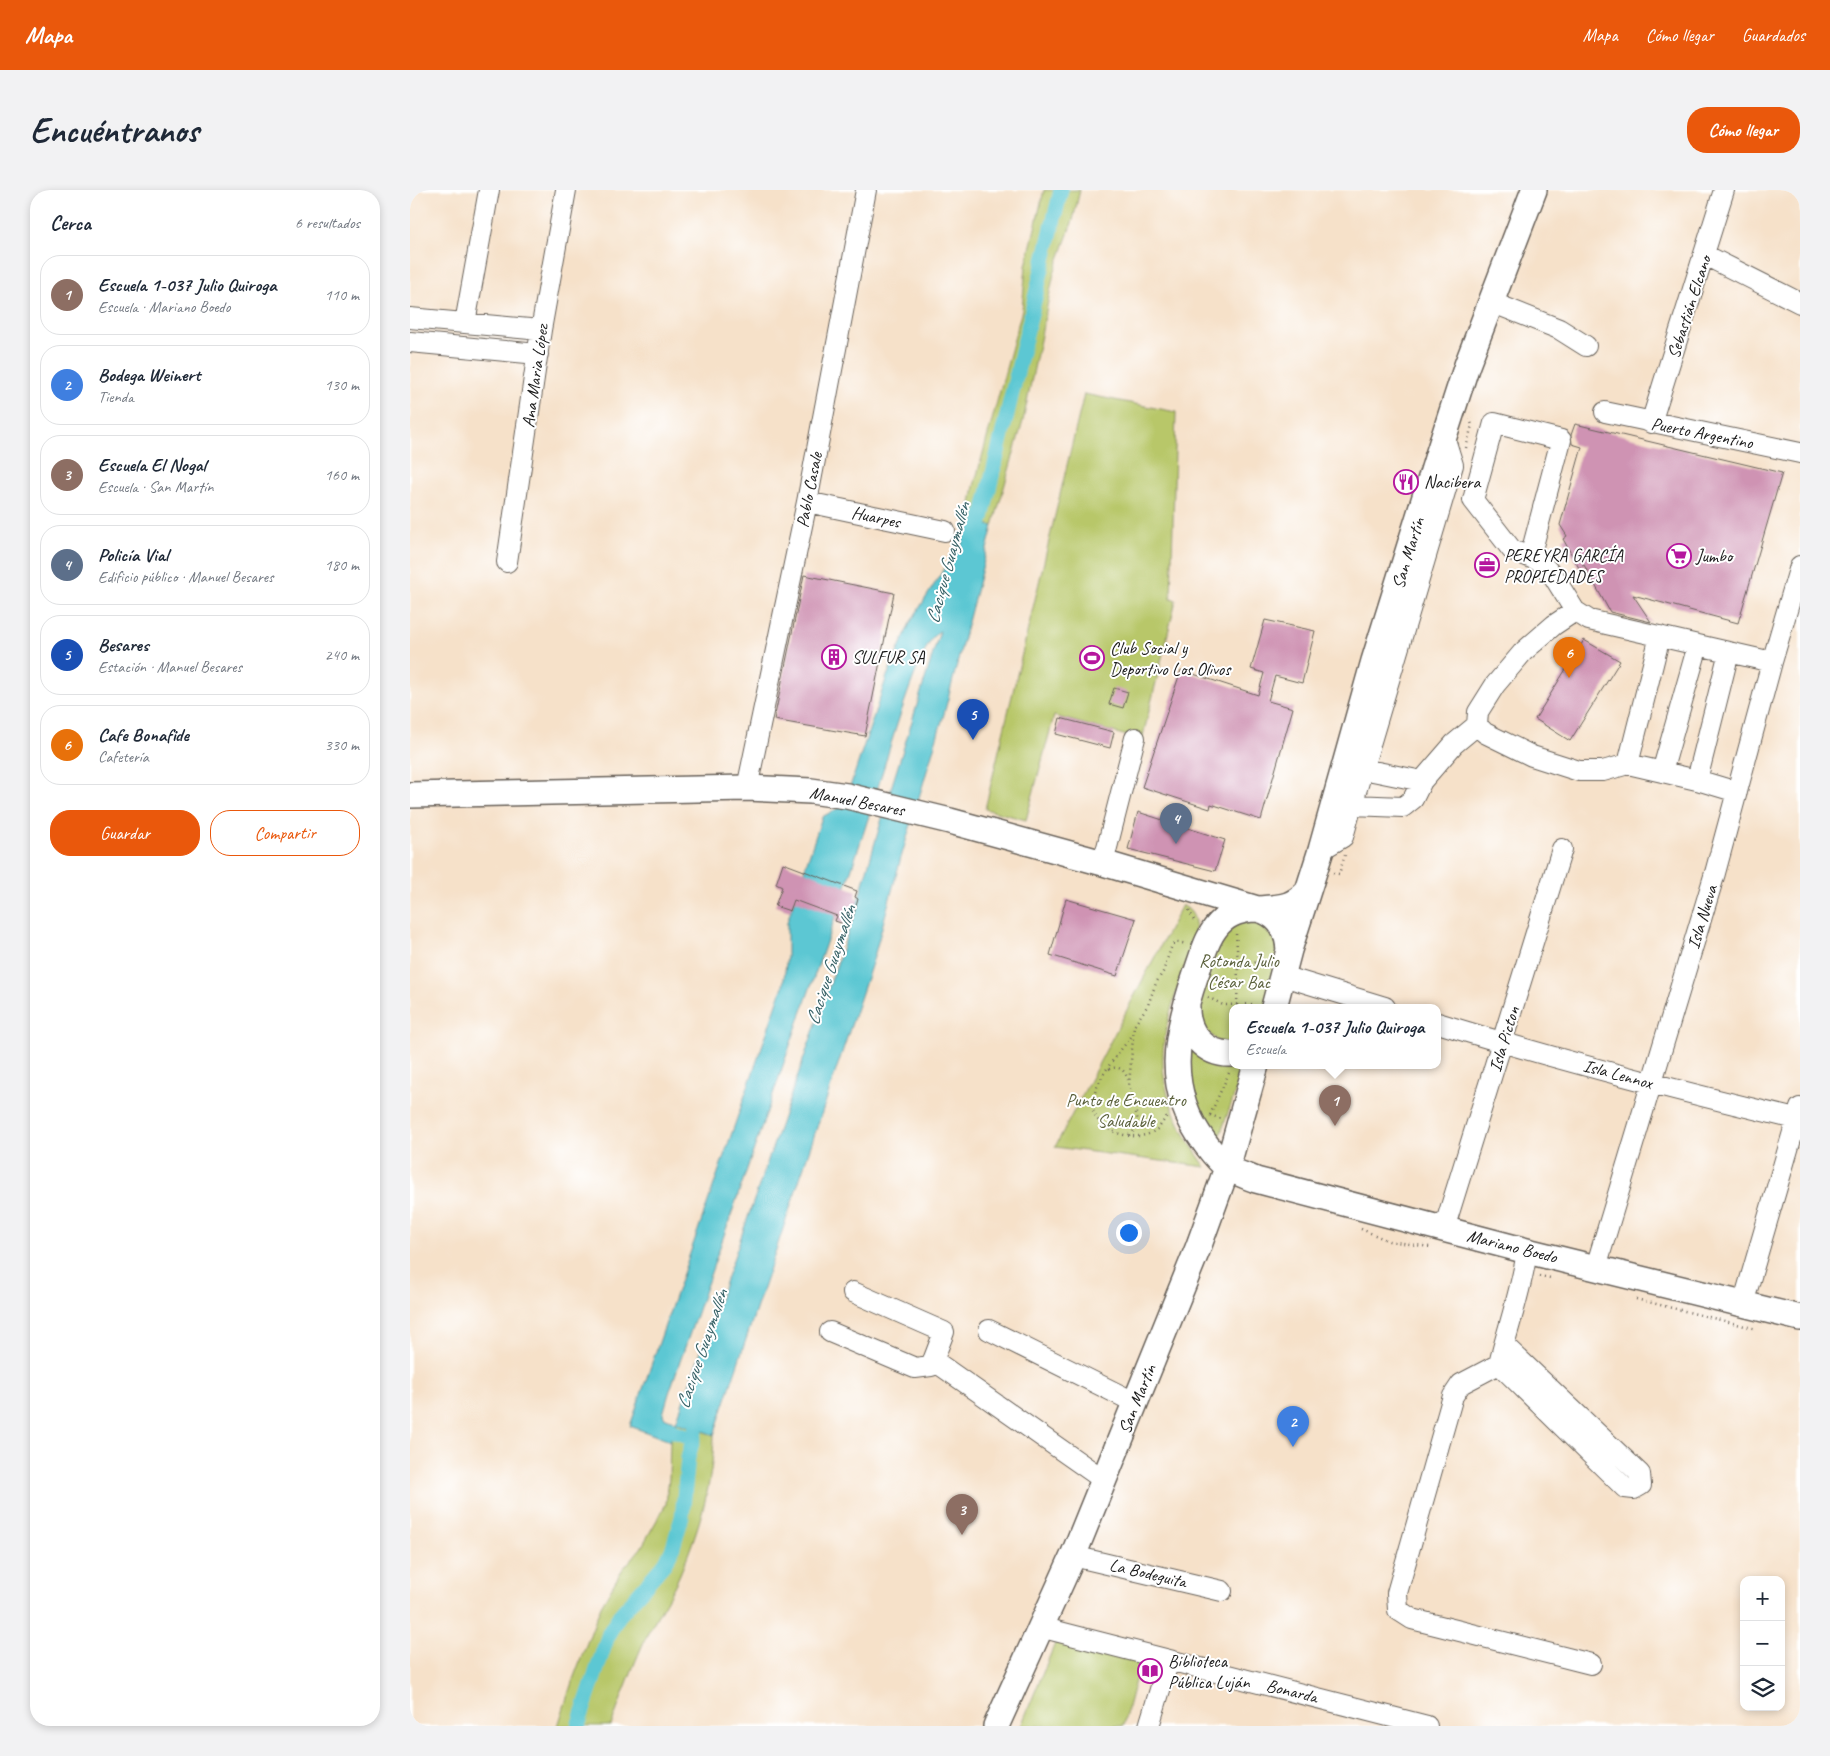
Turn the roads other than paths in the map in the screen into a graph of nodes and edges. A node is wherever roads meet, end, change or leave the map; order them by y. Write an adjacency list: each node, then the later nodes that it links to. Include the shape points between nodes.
1 (489, 190): 10 (street)
2 (566, 190): 11 (street, Ana Maria López)
3 (866, 190): 21 (street, Pablo Casale)
4 (1534, 190): 7 (main road, San Martín)
5 (1724, 190): 6 (street, Sebastián Elcano)
6 (1705, 255): 8 (street); 16 (street, Sebastián Elcano)
7 (1491, 302): 13 (street, via 1559,329); 17 (main road, San Martín)
8 (1800, 303)
9 (410, 318): 10 (street)
10 (465, 323): 11 (street)
11 (541, 330): 14 (street, Ana Maria López)
12 (410, 342): 14 (street)
13 (1586, 346)
14 (538, 354): 24 (street, Ana Maria López)
15 (1605, 412): 16 (street, Puerto Argentino)
16 (1651, 423): 18 (street, Puerto Argentino)
17 (1444, 436): 19 (street, via 1453,465); 46 (main road, San Martín, via 1374,661)
18 (1800, 453)
19 (1446, 490): 20 (street); 35 (street)
20 (1473, 500): 23 (street, via 1512,550); 23 (street, via 1494,422 1561,440)
21 (807, 502): 22 (street, Huarpes); 39 (street, Pablo Casale)
22 (945, 531)
23 (1530, 557): 27 (street, via 1539,561 1554,577)
24 (507, 562)
25 (1799, 573): 26 (street, Isla Nueva)
26 (1795, 598): 31 (street, Isla Nueva)
27 (1575, 610): 28 (street, via 1589,620); 32 (street, via 1523,652 1495,685 1478,712)
28 (1660, 636): 29 (street); 34 (street)
29 (1698, 645): 30 (street); 36 (street)
30 (1729, 652): 31 (street); 37 (street)
31 (1772, 662): 40 (street, Isla Nueva)
32 (1477, 725): 34 (street, via 1484,733 1532,756 1579,771 1603,771); 38 (street, via 1454,744)
33 (1135, 738): 47 (street)
34 (1628, 764): 36 (street)
35 (1363, 769): 38 (street); 44 (street)
36 (1662, 772): 37 (street)
37 (1697, 780): 40 (street)
38 (1422, 781): 44 (street, via 1414,800 1403,807)
39 (747, 788): 41 (main road, Manuel Besares); 47 (main road, Manuel Besares, via 846,796)
40 (1737, 792): 60 (street, Isla Nueva)
41 (446, 795): 42 (main road, Manuel Besares); 43 (main road, Manuel Besares)
42 (410, 796)
43 (410, 805)
44 (1352, 806): 46 (street, via 1343,837)
45 (1562, 849): 57 (street, Isla Picton)
46 (1321, 850): 49 (main road, San Martín)
47 (1103, 863): 48 (main road, Manuel Besares)
48 (1157, 879): 50 (main road, Manuel Besares); 51 (main road, via 1202,909 1207,921)
49 (1307, 892): 50 (main road, via 1289,905); 52 (main road, San Martín)
50 (1254, 908): 51 (main road, via 1236,912); 52 (main road, via 1271,915 1281,924 1288,937)
51 (1198, 942): 53 (main road)
52 (1286, 963): 54 (main road, San Martín); 55 (street)
53 (1189, 994): 58 (main road, via 1187,1019 1195,1036); 62 (main road, via 1176,1056 1180,1094 1187,1115 1200,1136)
54 (1275, 1004)
55 (1378, 1004)
56 (1441, 1024): 57 (street, Isla Lennox)
57 (1503, 1043): 60 (street, Isla Lennox); 63 (street, Isla Picton)
58 (1229, 1062)
59 (1255, 1069): 62 (main road, San Martín)
60 (1651, 1084): 61 (street, Isla Lennox); 65 (street, Isla Nueva)
61 (1799, 1116): 67 (street)
62 (1227, 1168): 63 (main road, Mariano Boedo); 73 (main road, San Martín)
63 (1438, 1238): 64 (main road, Mariano Boedo)
64 (1526, 1262): 65 (main road, Mariano Boedo); 71 (street)
65 (1596, 1267): 67 (main road, Mariano Boedo)
66 (853, 1292): 72 (street, via 944,1332)
67 (1743, 1304): 68 (main road, Mariano Boedo)
68 (1800, 1318)
69 (989, 1330): 73 (street)
70 (830, 1332): 72 (street, via 915,1368 930,1366)
71 (1502, 1354): 71 (street, via 1640,1474 1641,1485 1634,1489 1625,1488); 79 (street, via 1461,1384 1453,1396 1397,1593 1398,1610 1412,1619)
72 (933, 1360): 74 (street)
73 (1136, 1404): 74 (main road, San Martín)
74 (1104, 1480): 75 (main road, San Martín)
75 (1073, 1556): 76 (street, La Bodeguita); 77 (main road, San Martín)
76 (1222, 1591)
77 (1040, 1626): 78 (street, Bonarda); 81 (main road, San Martín)
78 (1169, 1660): 80 (street, Bonarda); 82 (street)
79 (1591, 1664)
80 (1421, 1725)
81 (996, 1726)
82 (1149, 1726)

